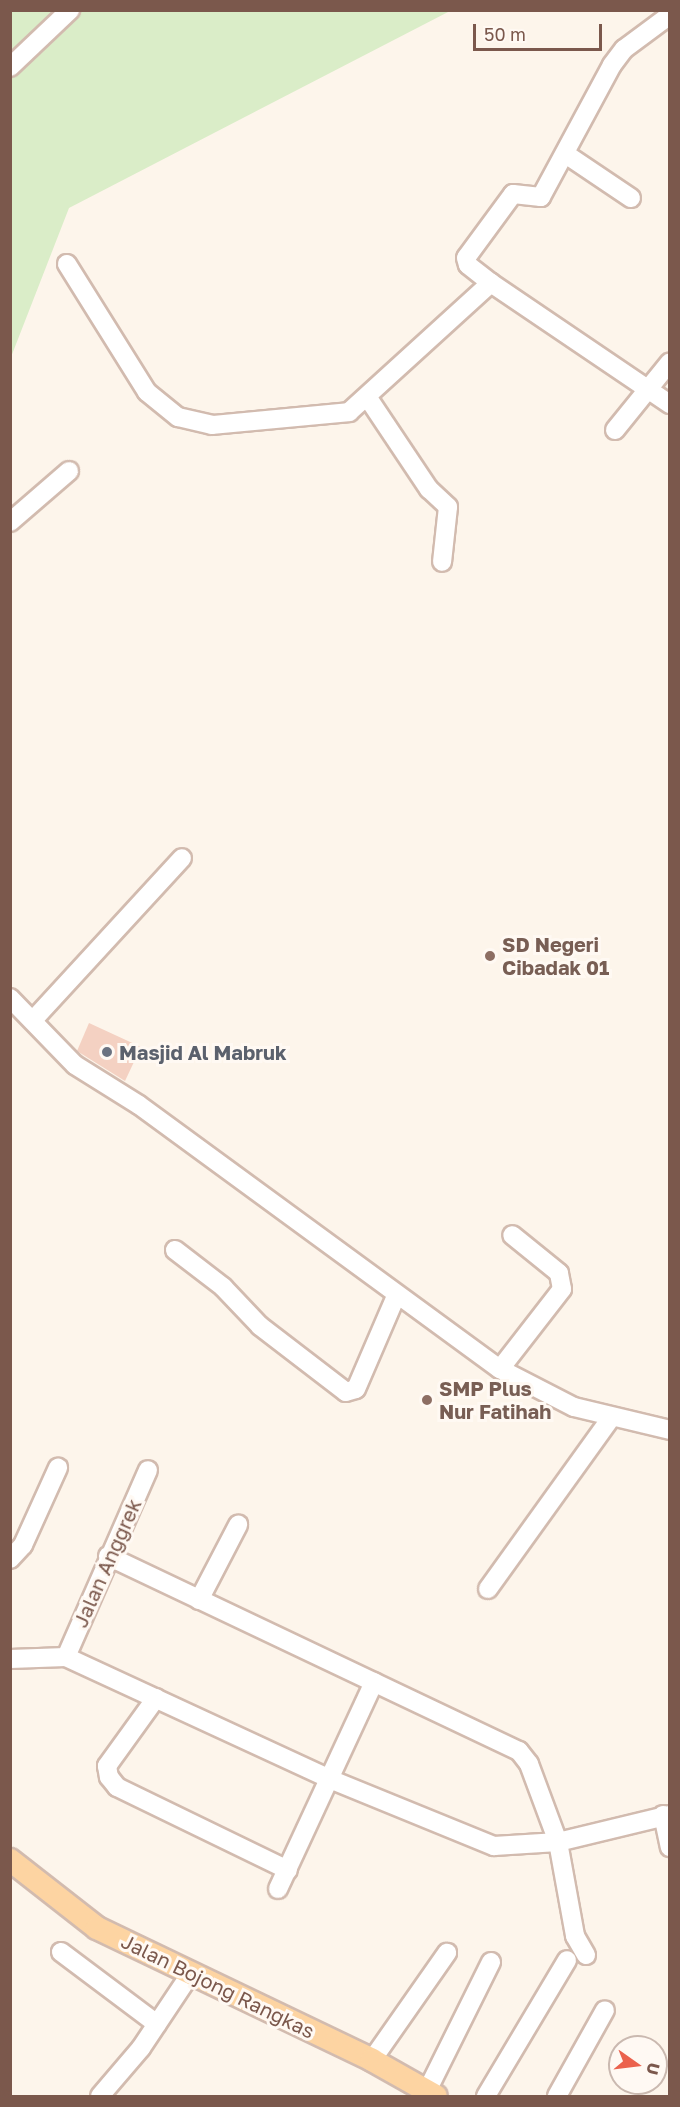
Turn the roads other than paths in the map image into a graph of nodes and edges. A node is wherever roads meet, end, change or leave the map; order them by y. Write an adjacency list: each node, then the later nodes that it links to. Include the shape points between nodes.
1 (70, 10): 3 (street)
2 (669, 15): 4 (street, via 624,49 612,65)
3 (10, 67)
4 (567, 155): 5 (street); 7 (street, via 541,197 513,194 468,255 468,265)
5 (632, 198)
6 (67, 264): 10 (street, via 147,392 178,417 212,425 282,419 349,412)
7 (492, 283): 9 (street); 10 (street)
8 (669, 362): 9 (street)
9 (650, 391): 11 (street); 12 (street)
10 (369, 398): 15 (street, via 429,489 448,507)
11 (669, 404)
12 (615, 430)
13 (69, 471): 14 (street)
14 (10, 522)
15 (442, 562)
16 (182, 858): 18 (street)
17 (10, 998): 18 (street)
18 (35, 1018): 21 (street, via 75,1065 139,1105)
19 (512, 1234): 22 (street, via 559,1273 562,1289)
20 (175, 1250): 21 (street, via 223,1287 260,1326 346,1392 356,1389)
21 (396, 1296): 22 (street)
22 (500, 1370): 23 (street, via 550,1398)
23 (610, 1419): 24 (street); 30 (street)
24 (669, 1430)
25 (57, 1468): 29 (street, via 23,1545)
26 (148, 1470): 28 (street, Jalan Anggrek)
27 (238, 1525): 31 (street)
28 (108, 1556): 31 (street); 32 (street, Jalan Anggrek)
29 (10, 1559)
30 (488, 1589)
31 (199, 1600): 34 (street)
32 (66, 1656): 33 (street); 35 (street)
33 (10, 1659)
34 (374, 1682): 36 (street); 38 (street, via 519,1751 529,1764)
35 (156, 1698): 36 (street); 41 (street, via 107,1766 109,1777 134,1796)
36 (332, 1780): 38 (street, via 494,1846); 41 (street)
37 (666, 1815): 38 (street); 39 (street)
38 (558, 1842): 45 (street, via 575,1936)
39 (669, 1847)
40 (10, 1860): 48 (main road, Jalan Bojong Rangkas, via 98,1928)
41 (288, 1869): 42 (street)
42 (278, 1890)
43 (62, 1952): 50 (street)
44 (447, 1953): 51 (street)
45 (586, 1955)
46 (567, 1960): 54 (street)
47 (491, 1962): 52 (street)
48 (191, 1973): 50 (street); 51 (main road, Jalan Bojong Rangkas)
49 (604, 2010): 55 (street)
50 (158, 2024): 53 (street)
51 (372, 2060): 52 (main road, Jalan Bojong Rangkas)
52 (431, 2094)
53 (100, 2097)
54 (486, 2097)
55 (557, 2097)

